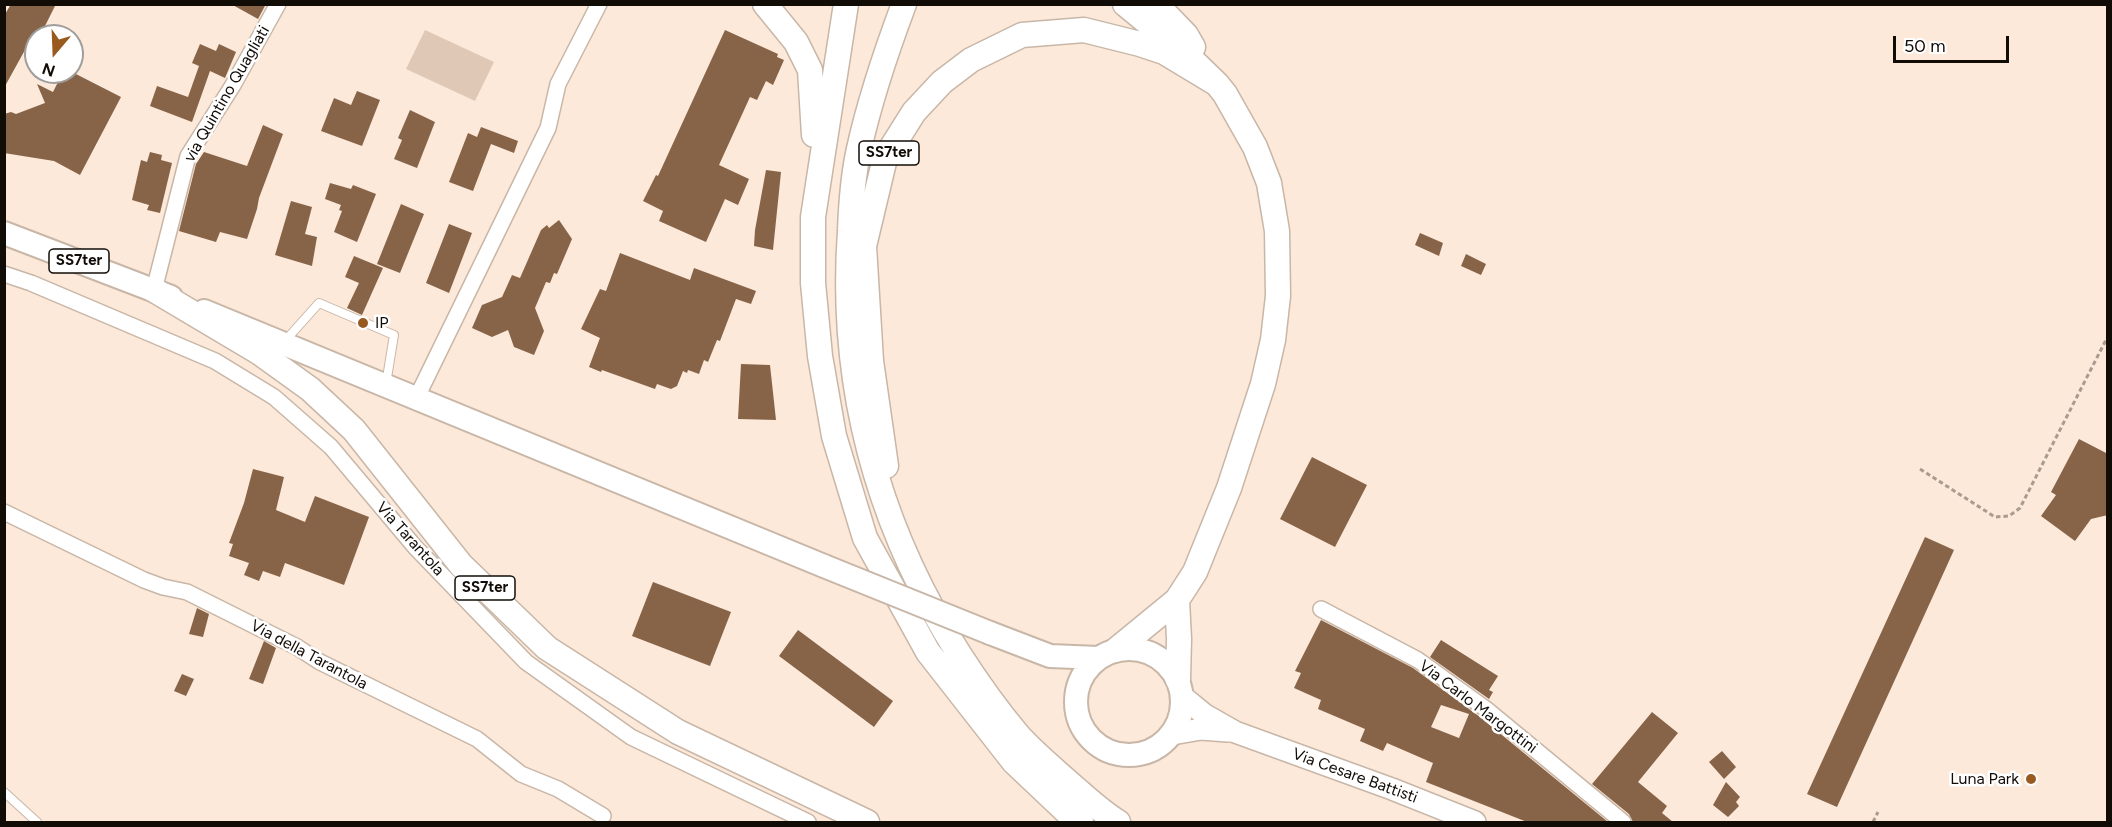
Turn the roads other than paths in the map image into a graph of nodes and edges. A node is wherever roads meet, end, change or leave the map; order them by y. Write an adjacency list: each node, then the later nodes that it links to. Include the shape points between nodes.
1 (278, 4): 12 (street, via Quintino Quagliati, via 188,156)
2 (599, 4): 15 (street, via 558,84 548,128)
3 (765, 4): 9 (highway, via 796,42 810,70)
4 (846, 4): 9 (highway)
5 (904, 4): 17 (highway, via 882,60 859,150 847,273 853,375 869,453)
6 (1125, 4): 8 (highway)
7 (1155, 4): 8 (highway, via 1186,35)
8 (1216, 84): 17 (highway, SS7ter, via 1164,52 1140,44 1084,30 1022,35 971,60 942,82 914,112 885,158 864,246 872,361); 18 (highway, via 1255,147 1269,183 1277,231 1278,296 1271,351 1244,444 1195,572)
9 (817, 185): 31 (highway, via 813,283 820,356 834,436 865,538 928,652 1014,762)
10 (4, 233): 12 (main road, SS7ter)
11 (4, 274): 29 (street, Via Tarantola, via 215,362 274,397 331,447 415,547 526,662 631,737)
12 (154, 290): 13 (main road, SS7ter); 30 (highway, SS7ter, via 260,353 309,389 354,430 461,565 547,648 678,732)
13 (284, 344): 14 (main road, SS7ter); 14 (lane, via 319,303 394,335)
14 (386, 385): 15 (main road, SS7ter)
15 (416, 399): 21 (main road, SS7ter, bridge)
16 (4, 512): 27 (street, Via della Tarantola, via 144,580 187,592 297,647 477,740 521,774 558,789)
17 (897, 537): 32 (highway, via 940,625 981,688 1019,736)
18 (1177, 600): 20 (highway); 22 (highway)
19 (1321, 609): 34 (street, Via Carlo Margottini, via 1418,660 1486,709)
20 (1108, 654): 21 (main road); 22 (main road, via 1134,649 1152,654 1167,665); 23 (main road, via 1084,673)
21 (1050, 656): 23 (main road)
22 (1180, 688): 24 (main road, Via Cesare Battisti, via 1205,715); 25 (main road, via 1180,716)
23 (1077, 694): 25 (main road, via 1083,728 1094,742 1109,751 1143,753)
24 (1235, 732): 25 (main road, Via Cesare Battisti, via 1201,729); 33 (main road, Via Cesare Battisti)
25 (1172, 734)
26 (4, 792): 28 (lane)
27 (603, 816)
28 (37, 822)
29 (808, 822)
30 (867, 822)
31 (1081, 822)
32 (1118, 822)
33 (1475, 822)
34 (1623, 822)

